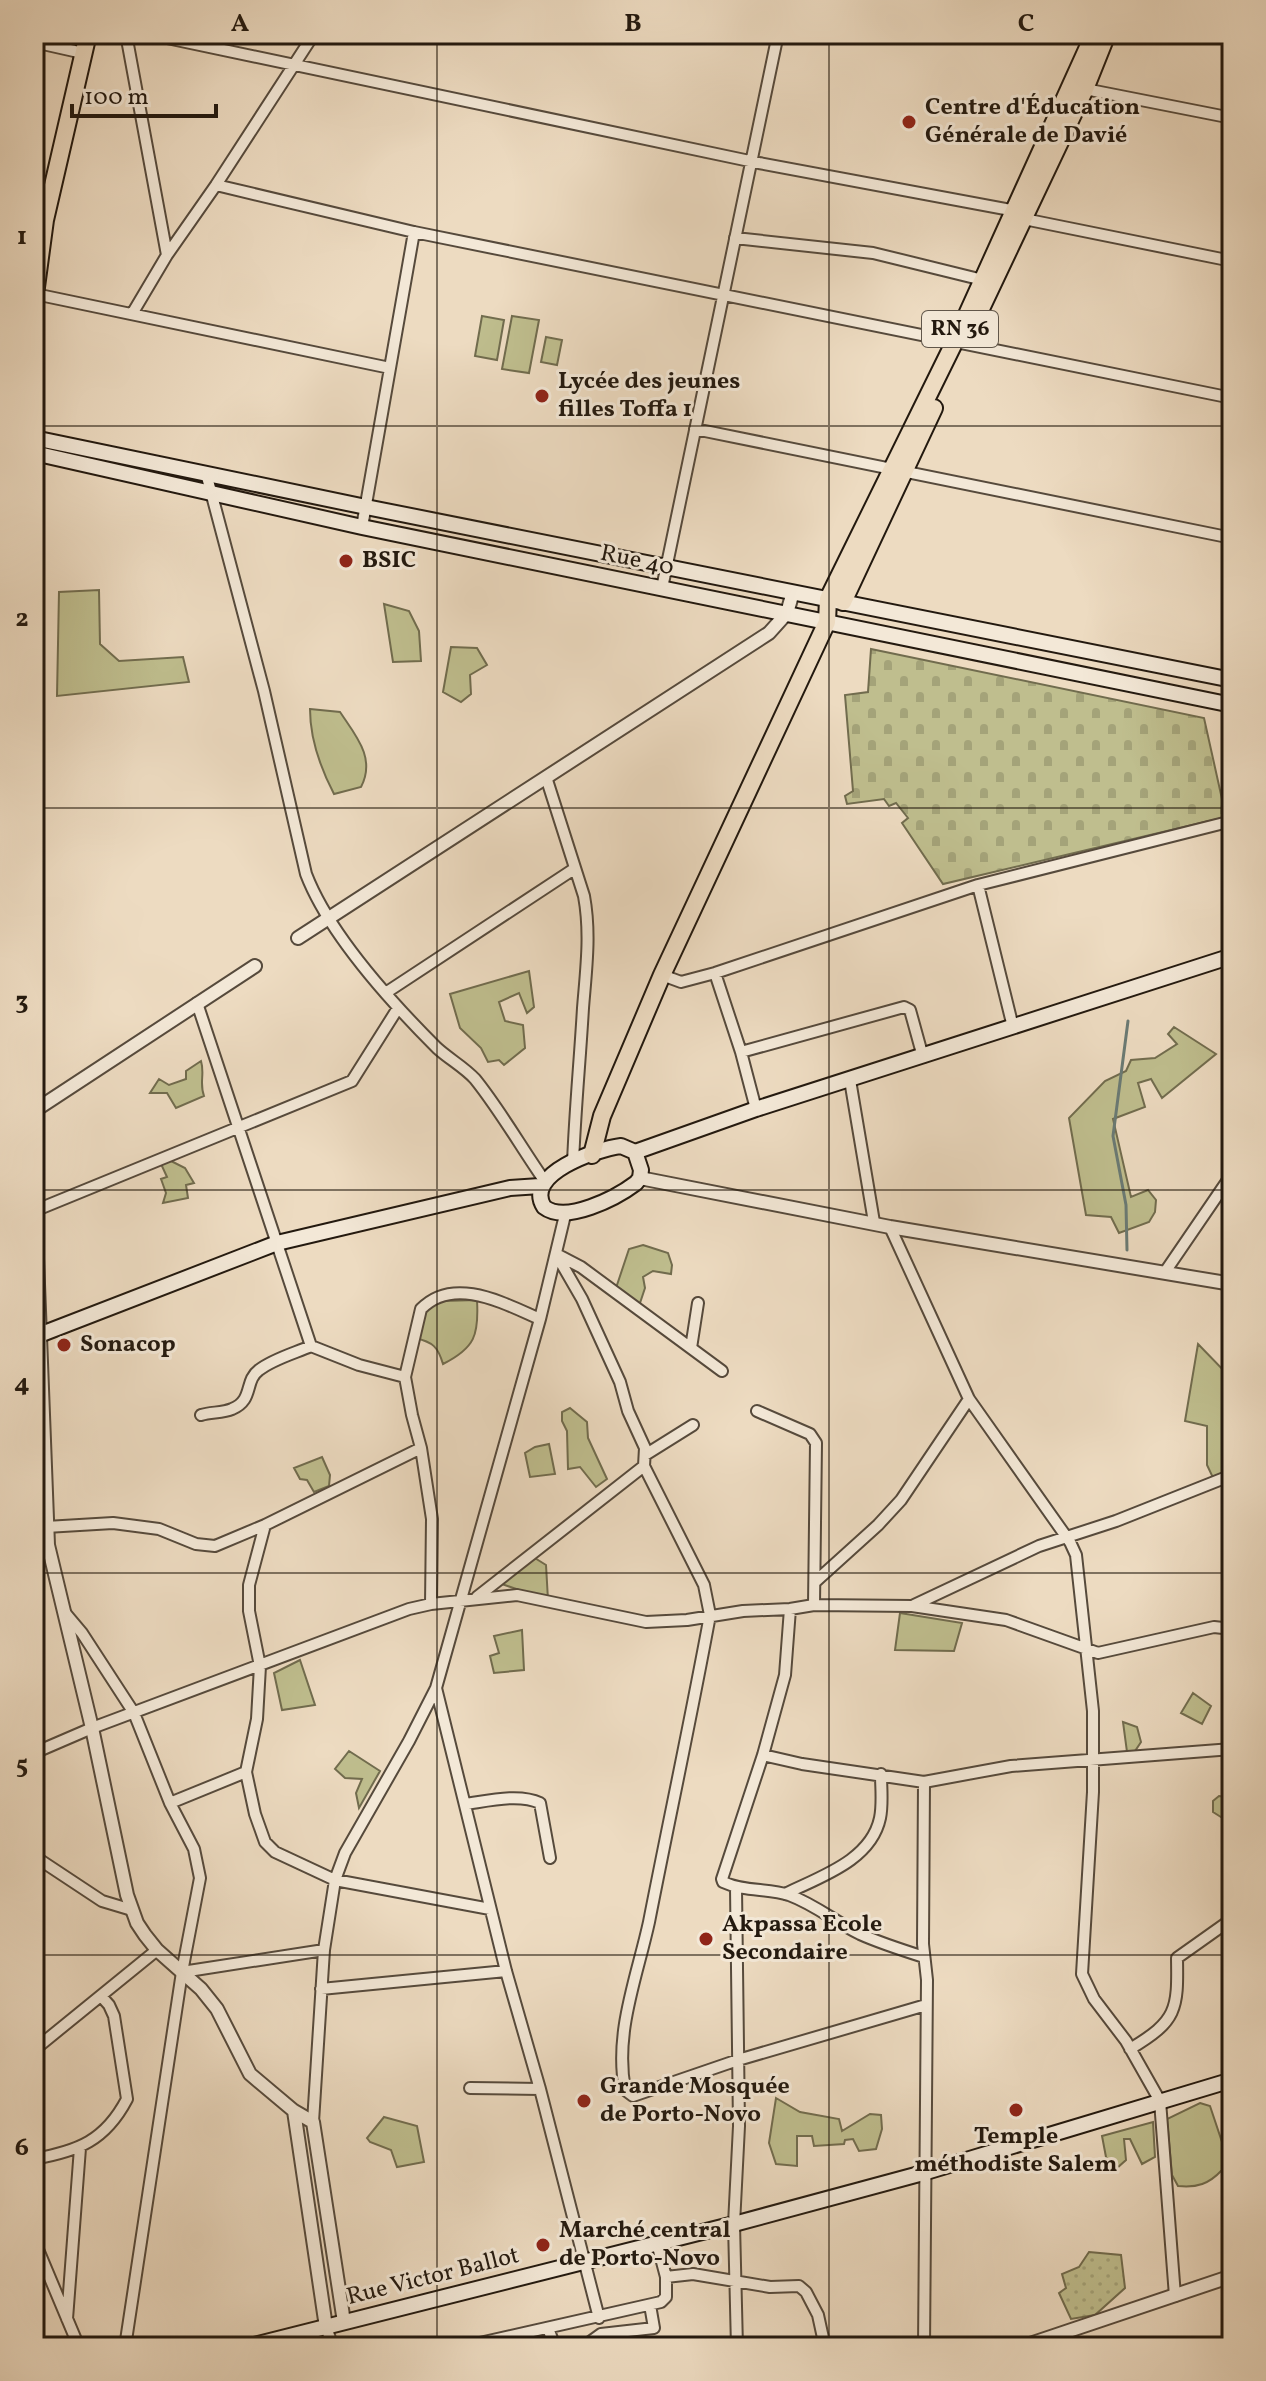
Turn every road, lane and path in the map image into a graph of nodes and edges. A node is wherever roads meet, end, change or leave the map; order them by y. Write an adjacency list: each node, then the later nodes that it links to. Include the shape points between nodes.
1 (88, 34): 9 (main road)
2 (126, 34): 19 (street)
3 (152, 34): 10 (street)
4 (314, 34): 10 (street)
5 (778, 34): 13 (street)
6 (1094, 34): 15 (main road, RN 36)
7 (1107, 34): 11 (main road, RN 36)
8 (34, 42): 9 (street)
9 (83, 53): 16 (main road)
10 (295, 64): 13 (street); 14 (street)
11 (1085, 89): 12 (street); 15 (main road, RN 36)
12 (1232, 118)
13 (751, 161): 15 (street); 18 (street)
14 (216, 185): 17 (street); 19 (street)
15 (1022, 214): 20 (street); 21 (main road, RN 36)
16 (40, 219): 23 (main road)
17 (414, 232): 22 (street); 27 (street)
18 (735, 238): 21 (street, via 873,253); 22 (street)
19 (167, 255): 25 (street)
20 (1232, 261)
21 (987, 281): 26 (main road, RN 36)
22 (723, 293): 26 (street); 29 (street)
23 (35, 294): 24 (main road); 25 (street)
24 (34, 302)
25 (132, 314): 27 (street)
26 (960, 342): 28 (street); 32 (main road, RN 36)
27 (390, 368): 35 (street)
28 (1232, 398)
29 (695, 429): 32 (street); 38 (street)
30 (34, 438): 33 (main road, Rue 40)
31 (34, 453): 34 (main road, Rue 40)
32 (897, 471): 37 (street); 41 (main road, RN 36)
33 (206, 473): 34 (street); 35 (main road, Rue 40)
34 (212, 495): 36 (main road, Rue 40); 50 (street, via 306,874)
35 (366, 507): 36 (street); 38 (main road, Rue 40)
36 (362, 527): 39 (main road, Rue 40)
37 (1232, 538)
38 (666, 567): 39 (street); 40 (main road, Rue 40)
39 (662, 588): 42 (main road, Rue 40)
40 (793, 592): 41 (main road, Rue 40); 42 (street)
41 (835, 600): 43 (main road, RN 36); 44 (main road, Rue 40)
42 (787, 613): 43 (main road, Rue 40); 46 (street, via 769,633)
43 (827, 622): 45 (main road, Rue 40); 55 (main road, RN 36)
44 (1232, 680)
45 (1232, 705)
46 (546, 777): 48 (street); 50 (street)
47 (1232, 821): 49 (street)
48 (574, 869): 56 (street); 68 (street, via 586,907 588,954)
49 (978, 885): 54 (street); 59 (street)
50 (327, 919): 51 (street); 56 (street)
51 (298, 938)
52 (1232, 956): 59 (main road)
53 (255, 966): 57 (street)
54 (715, 973): 55 (street, via 681,982); 60 (street)
55 (662, 975): 67 (main road, RN 36, via 602,1116)
56 (387, 992): 58 (street)
57 (197, 1003): 64 (street); 65 (street)
58 (398, 1008): 65 (street, via 352,1081); 72 (street, via 473,1078)
59 (1013, 1027): 61 (main road)
60 (741, 1052): 61 (street, via 904,1007 910,1010); 63 (street)
61 (923, 1057): 62 (main road)
62 (850, 1080): 63 (main road); 75 (street)
63 (756, 1109): 66 (main road)
64 (34, 1111)
65 (238, 1127): 73 (street); 77 (street)
66 (635, 1152): 67 (main road, via 621,1146); 70 (main road)
67 (592, 1155): 68 (main road)
68 (573, 1163): 72 (main road)
69 (1232, 1174): 79 (street)
70 (640, 1178): 74 (main road, via 629,1188); 75 (street)
71 (34, 1180): 73 (street)
72 (542, 1183): 74 (main road, via 544,1207); 77 (main road)
73 (35, 1211): 83 (street)
74 (565, 1215): 78 (street)
75 (874, 1222): 76 (street)
76 (890, 1227): 79 (street); 88 (street)
77 (277, 1243): 83 (main road); 84 (street)
78 (556, 1254): 82 (street); 85 (street); 93 (street, via 620,1382 643,1439)
79 (1165, 1272): 80 (street)
80 (1232, 1284)
81 (698, 1303): 85 (street)
82 (540, 1319): 87 (street, via 483,1295 436,1299 421,1309); 100 (street)
83 (38, 1336): 96 (street)
84 (311, 1346): 87 (street); 90 (street, via 260,1369 238,1406)
85 (691, 1348): 86 (street)
86 (722, 1371)
87 (405, 1377): 92 (street)
88 (969, 1399): 97 (street); 98 (street, via 901,1500)
89 (757, 1411): 98 (street, via 810,1434 816,1443)
90 (201, 1415)
91 (693, 1425): 93 (street)
92 (421, 1448): 95 (street); 101 (street, via 432,1519)
93 (645, 1460): 99 (street); 106 (street, via 704,1585)
94 (1232, 1475): 97 (street)
95 (265, 1525): 96 (street, via 204,1547 159,1529 113,1523); 109 (street, via 249,1585)
96 (40, 1529): 105 (street)
97 (1065, 1536): 103 (street); 108 (street, via 1076,1555)
98 (815, 1582): 102 (street)
99 (476, 1598): 100 (street); 106 (street, via 528,1596 636,1622)
100 (461, 1600): 101 (street); 110 (street)
101 (431, 1604): 109 (street)
102 (814, 1605): 103 (street); 104 (street)
103 (912, 1606): 108 (street, via 1006,1620)
104 (790, 1609): 106 (street); 115 (street, via 785,1675)
105 (66, 1614): 111 (street); 112 (street)
106 (710, 1615): 140 (street, via 622,2038 625,2090 633,2096)
107 (1232, 1629): 108 (street, via 1214,1627 1106,1652)
108 (1087, 1648): 116 (street)
109 (260, 1666): 111 (street); 117 (street)
110 (436, 1688): 121 (street); 124 (street)
111 (134, 1713): 112 (street); 120 (street)
112 (92, 1728): 114 (street); 128 (street)
113 (1232, 1749): 116 (street)
114 (34, 1753)
115 (763, 1755): 118 (street); 125 (street, via 722,1875 723,1882)
116 (1092, 1761): 119 (street, via 1011,1766); 138 (street, via 1082,1974)
117 (246, 1772): 120 (street); 124 (street, via 270,1849)
118 (881, 1774): 119 (street); 126 (street, via 879,1822 862,1849 829,1873)
119 (924, 1782): 132 (street)
120 (170, 1803): 134 (street, via 194,1849 200,1878)
121 (466, 1804): 123 (street, via 540,1803); 127 (street)
122 (34, 1856): 128 (street, via 102,1901)
123 (550, 1858)
124 (335, 1880): 127 (street); 131 (street)
125 (736, 1888): 126 (street); 140 (street)
126 (785, 1894): 132 (street, via 861,1934)
127 (490, 1909): 133 (street)
128 (132, 1910): 130 (street)
129 (1232, 1919): 138 (street, via 1177,1958 1175,2003 1159,2031)
130 (157, 1950): 134 (street); 136 (street)
131 (324, 1950): 134 (street); 135 (street)
132 (924, 1957): 137 (street)
133 (506, 1971): 135 (street); 143 (street)
134 (182, 1972): 145 (street, via 217,2009 250,2074); 165 (street)
135 (321, 1989): 146 (street)
136 (101, 1996): 139 (street); 147 (street, via 114,2016 127,2099 111,2125)
137 (926, 2005): 140 (street); 149 (street)
138 (1130, 2049): 144 (street)
139 (34, 2050)
140 (738, 2060): 150 (street)
141 (1232, 2080): 144 (main road, Rue Victor Ballot)
142 (470, 2088): 143 (street)
143 (540, 2089): 153 (street)
144 (1160, 2101): 149 (main road, Rue Victor Ballot); 157 (street)
145 (294, 2111): 146 (street); 162 (street)
146 (313, 2122): 161 (street)
147 (80, 2148): 148 (street); 160 (street)
148 (34, 2159)
149 (923, 2173): 150 (main road, Rue Victor Ballot); 173 (street)
150 (734, 2224): 152 (main road, Rue Victor Ballot); 156 (street)
151 (34, 2240): 160 (street)
152 (657, 2243): 153 (main road, Rue Victor Ballot); 155 (street)
153 (585, 2262): 159 (street); 161 (main road, Rue Victor Ballot)
154 (1232, 2276): 157 (street)
155 (666, 2277): 156 (street, via 693,2274); 158 (street, via 666,2297)
156 (735, 2283): 171 (street); 172 (street, via 803,2288 818,2315)
157 (1175, 2296): 174 (street)
158 (650, 2305): 159 (street); 170 (street, via 654,2328 601,2334)
159 (599, 2318): 163 (street)
160 (67, 2319): 164 (street)
161 (344, 2322): 162 (main road, Rue Victor Ballot)
162 (326, 2327): 166 (main road, Rue Victor Ballot); 167 (street)
163 (548, 2328): 168 (street); 169 (street)
164 (79, 2347)
165 (125, 2347)
166 (246, 2347)
167 (333, 2347)
168 (462, 2347)
169 (555, 2347)
170 (583, 2347)
171 (737, 2347)
172 (825, 2347)
173 (924, 2347)
174 (1021, 2347)

